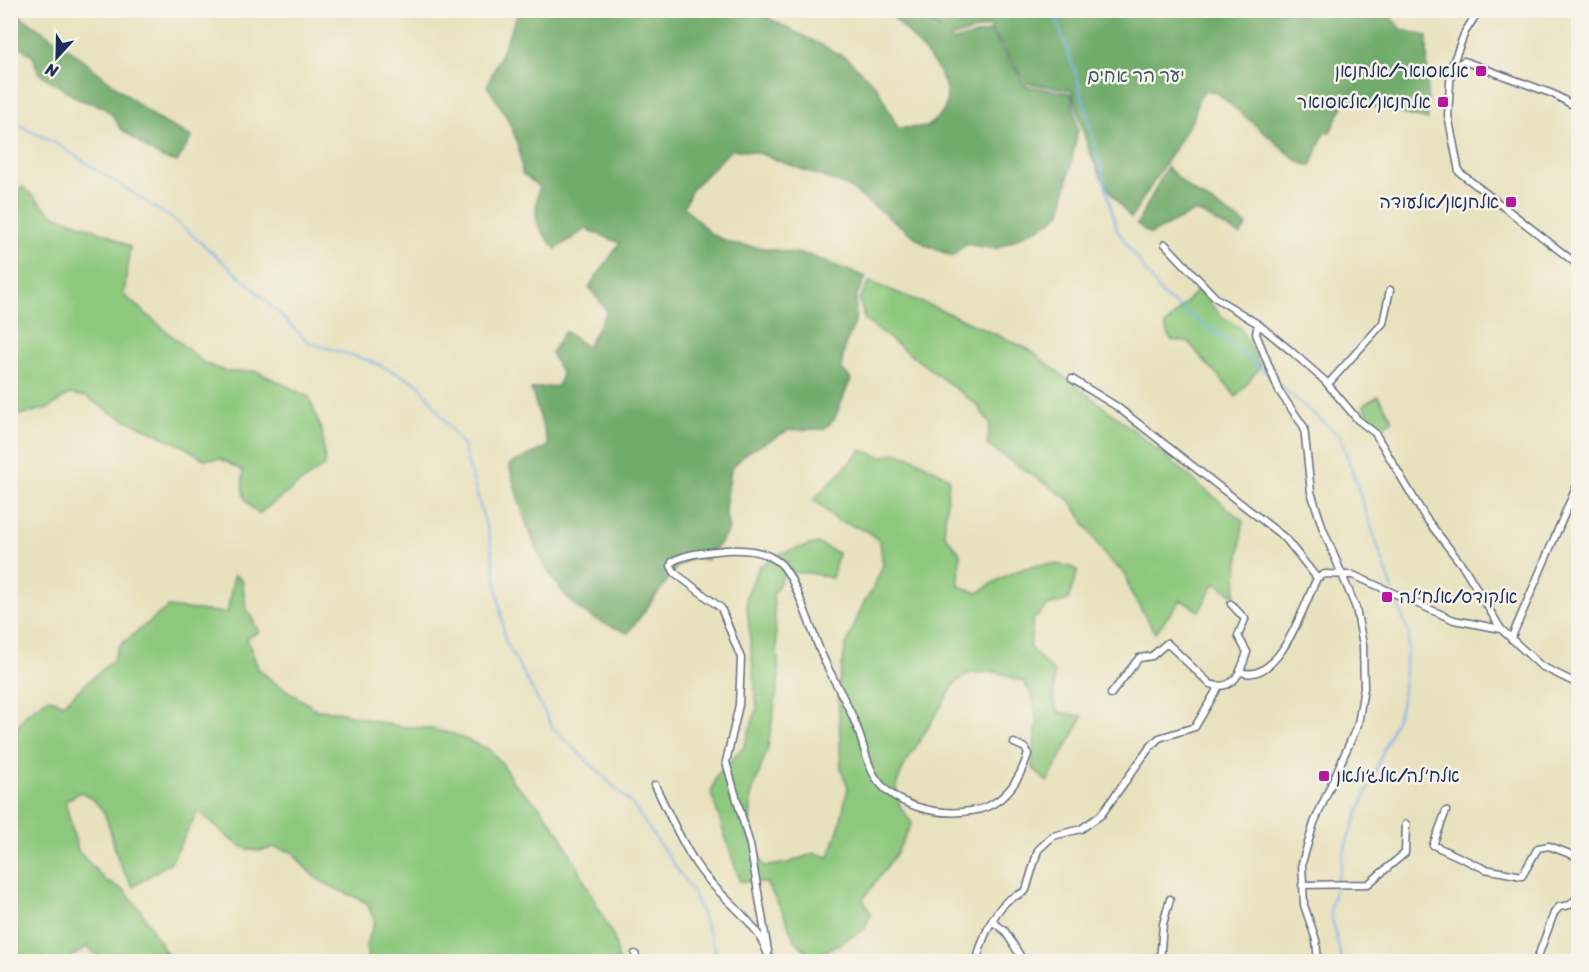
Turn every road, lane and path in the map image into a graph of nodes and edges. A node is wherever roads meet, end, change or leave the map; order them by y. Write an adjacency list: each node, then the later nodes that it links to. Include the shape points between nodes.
1 (1479, 10): 2 (street, via 1465,32)
2 (1451, 68): 3 (street, via 1464,61 1553,94); 5 (street, via 1448,115 1459,172)
3 (1578, 108)
4 (1165, 244): 7 (street, via 1216,298)
5 (1578, 265)
6 (1390, 290): 9 (street, via 1383,323)
7 (1258, 324): 9 (street); 11 (street, via 1256,334 1279,391 1304,427 1311,492)
8 (1072, 379): 12 (street, via 1116,406 1285,538)
9 (1328, 384): 14 (street, via 1358,420 1375,433 1425,517 1465,568)
10 (1578, 483): 15 (street)
11 (1341, 573): 12 (street); 14 (street, via 1454,620); 25 (street, via 1356,608 1363,645 1364,688 1358,724 1314,823 1302,863)
12 (1317, 578): 16 (street, via 1275,660 1263,672 1251,676)
13 (1231, 604): 16 (street, via 1245,619 1238,636 1247,652)
14 (1501, 629): 15 (street)
15 (1511, 639): 17 (street, via 1541,666)
16 (1241, 672): 18 (street, via 1235,681)
17 (1578, 684)
18 (1219, 686): 19 (street, via 1205,680 1167,643 1152,656 1139,658); 28 (street, via 1195,727 1159,738 1101,815 1081,829 1061,832 1044,844 1034,858 1026,890 1007,900)
19 (1111, 694)
20 (1014, 743): 29 (street, via 1028,754 1024,769 1010,791 986,809 944,813 904,800 875,776 849,708 822,656 792,581 780,564 762,553 745,550 709,552 672,562 675,573 721,608 741,658 739,705 726,762 750,845)
21 (656, 785): 29 (street, via 695,864 761,933)
22 (1446, 811): 24 (street, via 1433,845 1485,869 1522,876 1538,848 1549,846)
23 (1406, 824): 25 (street, via 1405,853 1368,884)
24 (1578, 857)
25 (1302, 885): 36 (street)
26 (1578, 897): 37 (street, via 1554,913)
27 (1170, 899): 35 (street)
28 (993, 922): 31 (street); 34 (street, via 1005,931)
29 (768, 951): 33 (street)
30 (635, 954): 32 (street)
31 (977, 961)
32 (639, 962)
33 (770, 962)
34 (1024, 962)
35 (1160, 962)
36 (1318, 962)
37 (1536, 962)

